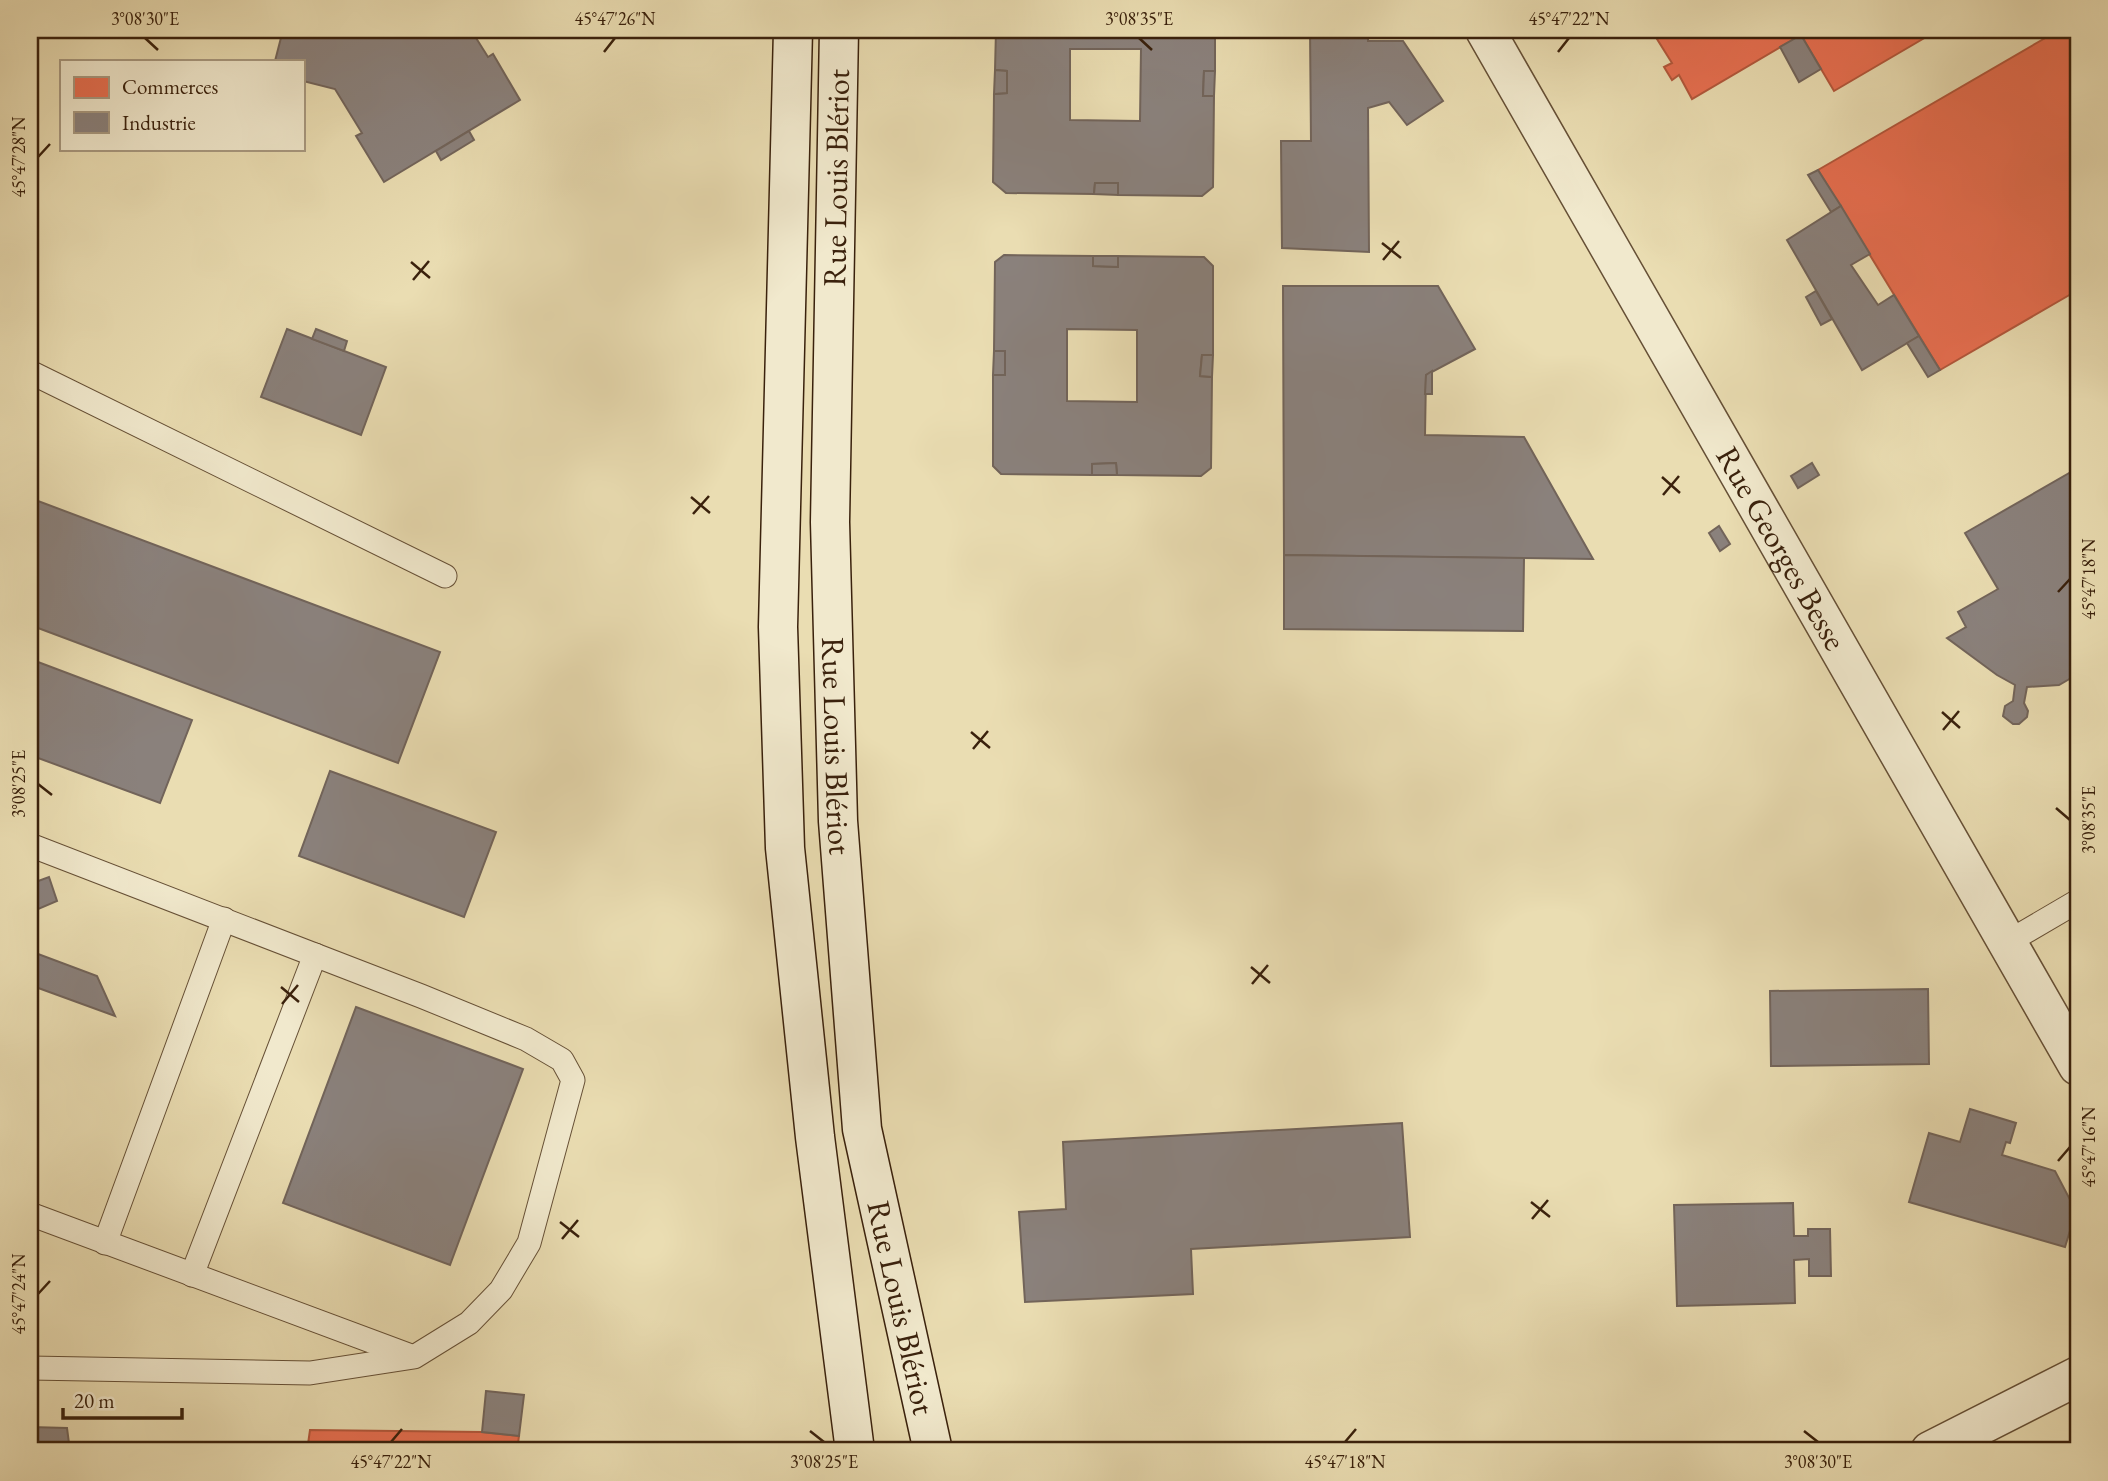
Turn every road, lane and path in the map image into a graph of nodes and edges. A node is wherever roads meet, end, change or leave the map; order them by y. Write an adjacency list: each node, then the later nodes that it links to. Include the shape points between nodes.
1 (793, 30): 18 (main road, Rue Louis Blériot, via 778,627 785,848 815,1137)
2 (839, 30): 19 (main road, Rue Louis Blériot, via 830,522 838,821 862,1129)
3 (1485, 30): 9 (main road, Rue Georges Besse)
4 (30, 372): 5 (lane)
5 (445, 576)
6 (30, 845): 8 (lane)
7 (2078, 901): 9 (lane)
8 (224, 919): 10 (lane); 13 (lane)
9 (2008, 942): 11 (main road, Rue Georges Besse)
10 (315, 955): 14 (lane); 15 (lane, via 526,1039 562,1060 573,1080 529,1242 501,1290 470,1323)
11 (2078, 1066)
12 (30, 1214): 13 (lane)
13 (105, 1243): 14 (lane)
14 (192, 1275): 15 (lane)
15 (414, 1357): 16 (lane, via 310,1373)
16 (30, 1368)
17 (2078, 1377): 20 (main road)
18 (855, 1451)
19 (933, 1451)
20 (1930, 1451)

